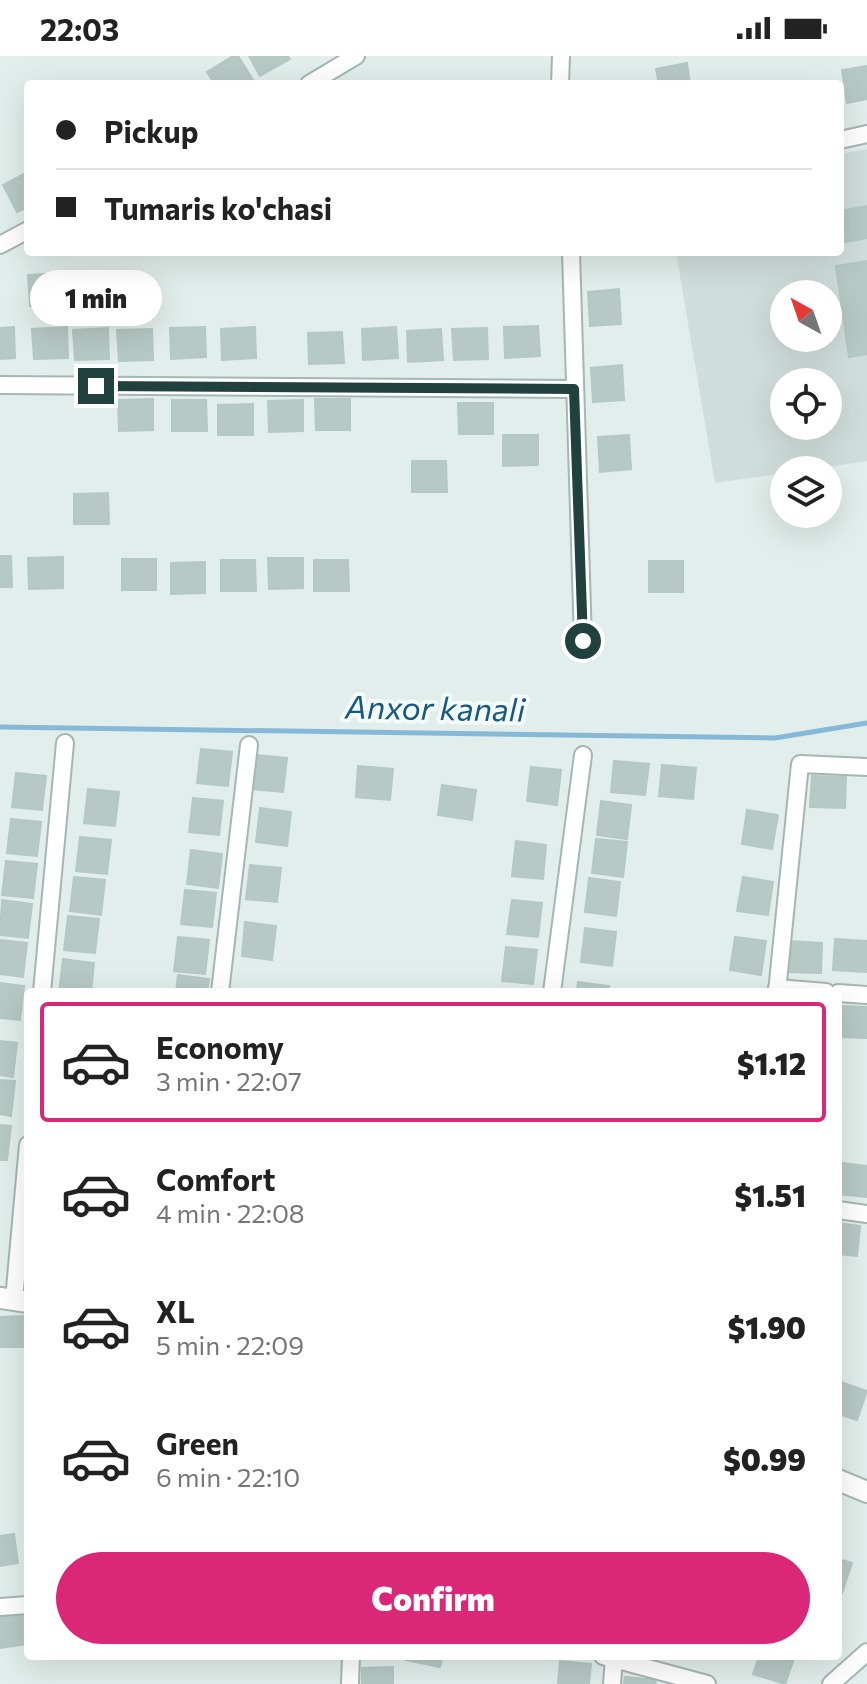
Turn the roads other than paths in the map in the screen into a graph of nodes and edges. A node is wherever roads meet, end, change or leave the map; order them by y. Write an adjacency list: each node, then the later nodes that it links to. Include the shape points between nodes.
1 (356, 56): 3 (street)
2 (561, 56): 4 (street)
3 (316, 80)
4 (560, 80)
5 (867, 134): 6 (street)
6 (844, 139)
7 (24, 232): 8 (street)
8 (0, 245)
9 (571, 256): 11 (street)
10 (0, 385): 11 (street)
11 (574, 389): 12 (street)
12 (583, 641)
13 (65, 743): 17 (street)
14 (249, 745): 18 (street)
15 (583, 755): 19 (street)
16 (867, 767): 20 (street, via 800,764)
17 (42, 988)
18 (220, 988)
19 (553, 988)
20 (777, 988)
21 (842, 993): 22 (street)
22 (867, 995)
23 (24, 1189): 26 (street)
24 (842, 1211): 25 (street)
25 (867, 1214)
26 (14, 1300)
27 (842, 1482): 28 (street)
28 (867, 1492)
29 (24, 1605): 30 (street)
30 (0, 1607)
31 (867, 1652): 38 (street)
32 (351, 1660): 35 (street)
33 (608, 1660): 36 (street)
34 (619, 1660): 37 (street)
35 (350, 1684)
36 (612, 1684)
37 (707, 1684)
38 (831, 1684)

